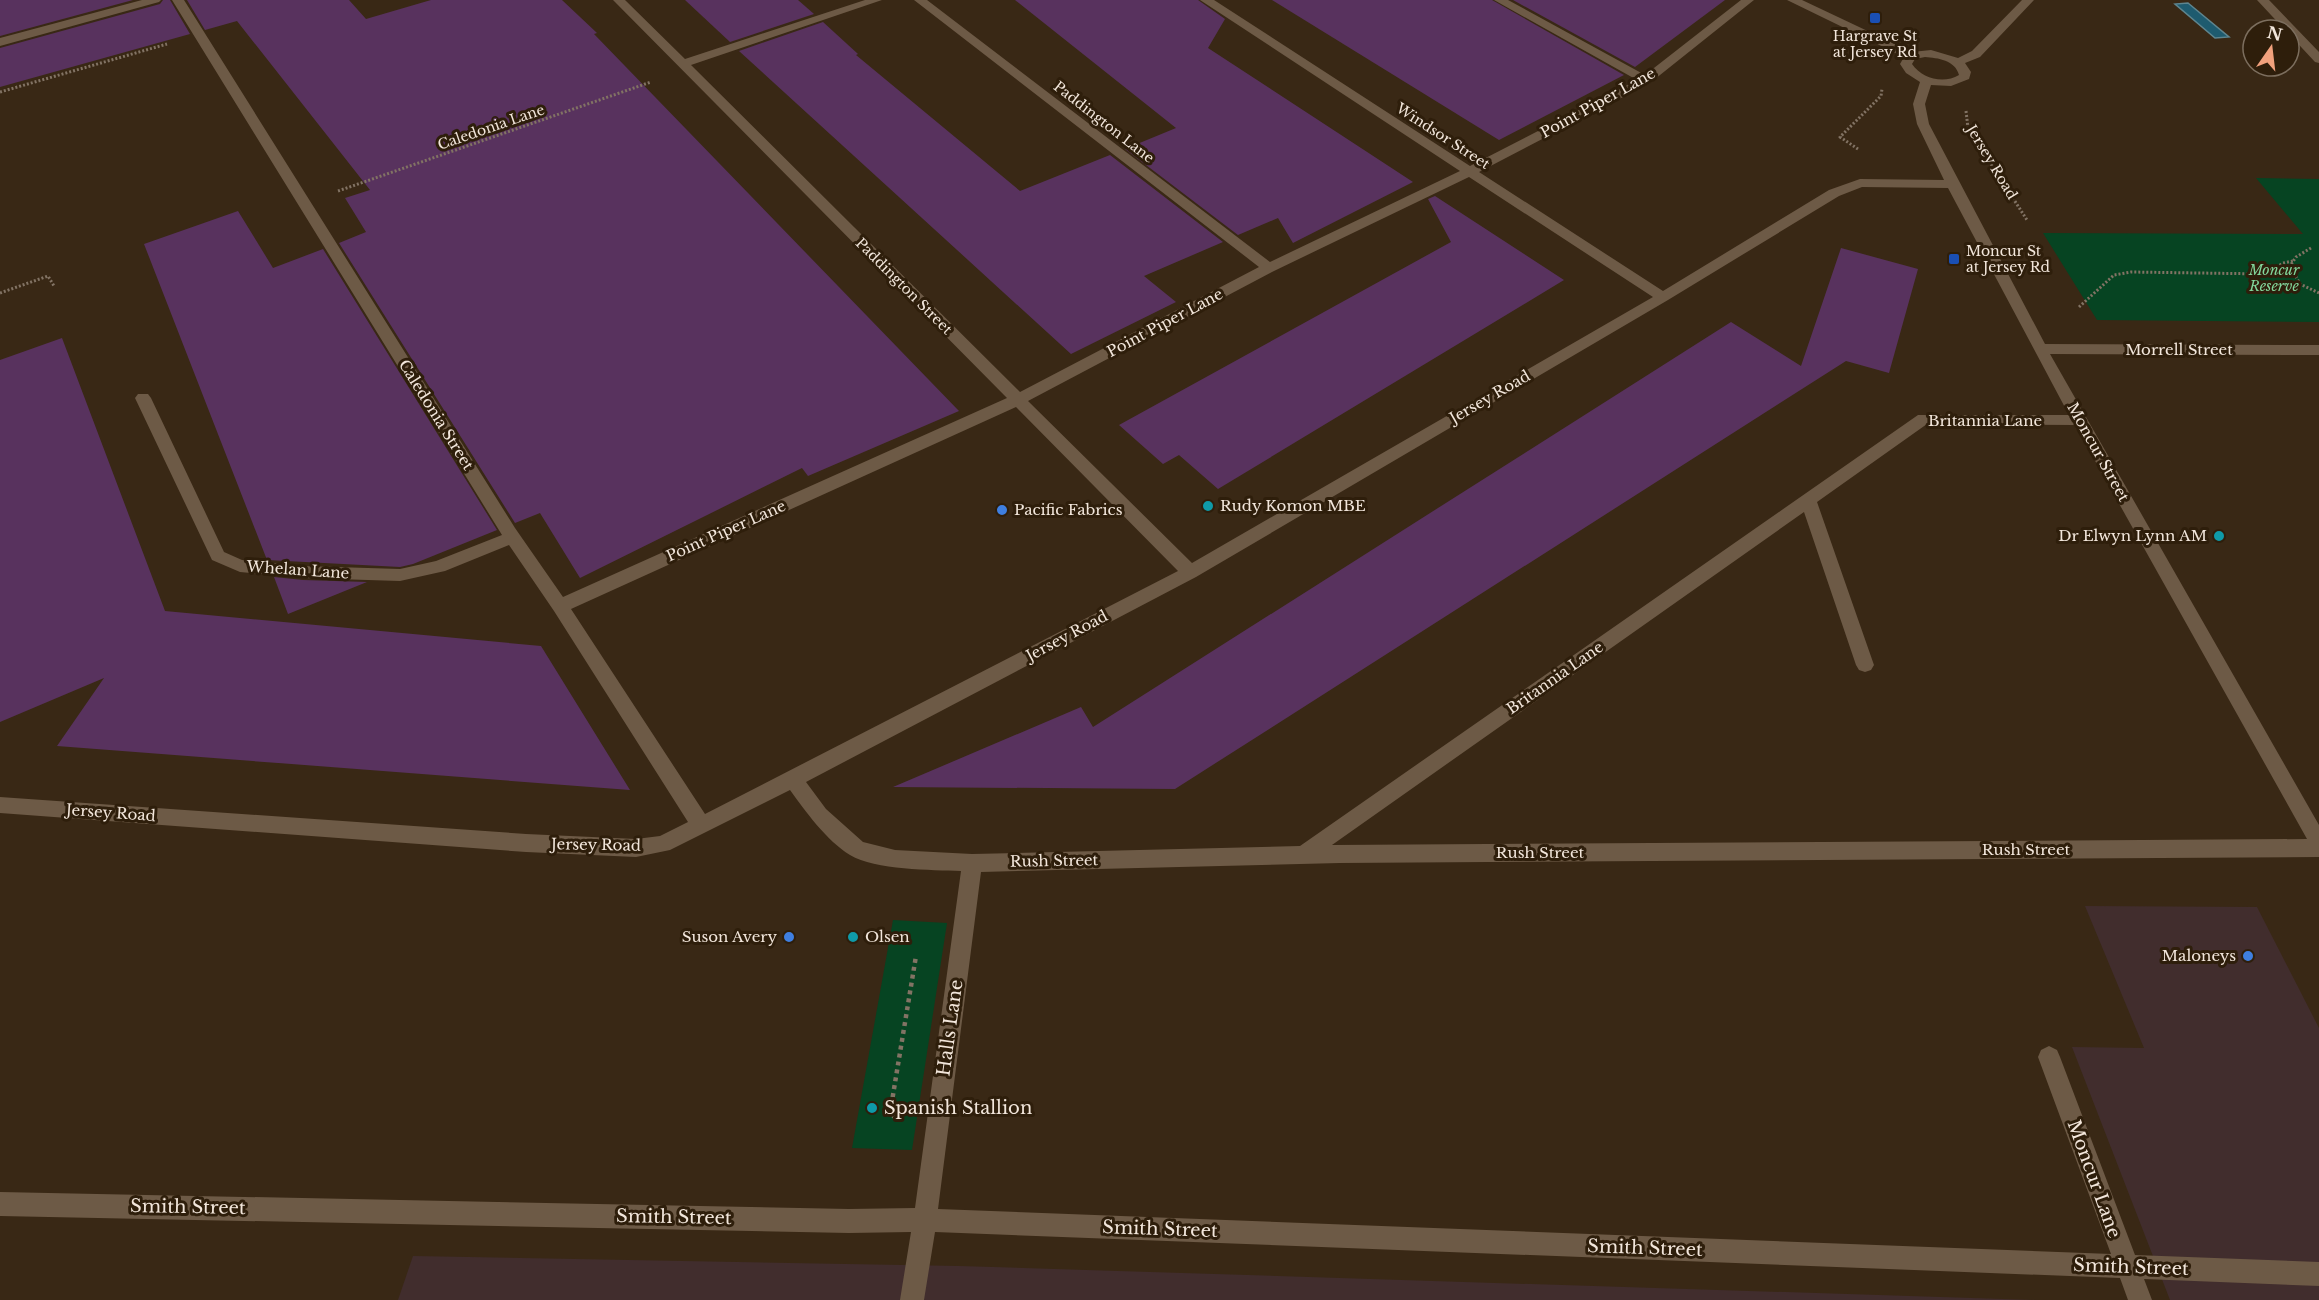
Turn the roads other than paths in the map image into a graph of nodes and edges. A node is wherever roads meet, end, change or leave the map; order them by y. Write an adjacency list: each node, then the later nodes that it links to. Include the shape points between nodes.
1 (155, 0): 12 (street)
2 (178, 0): 29 (street, Caledonia Street)
3 (619, 0): 16 (street, Paddington Street)
4 (876, 0): 16 (street)
5 (920, 0): 21 (street, Paddington Lane)
6 (1206, 0): 19 (street, Windsor Street)
7 (1500, 0): 17 (street)
8 (1748, 0): 17 (street, Point Piper Lane)
9 (1793, 0): 13 (street)
10 (2028, 0): 15 (street, via 1976,54)
11 (2264, 0): 14 (street)
12 (0, 42)
13 (1911, 57): 15 (street, via 1934,54); 18 (street, via 1908,68)
14 (2319, 59)
15 (1958, 62): 18 (street, via 1965,72 1961,79)
16 (682, 64): 26 (street, Paddington Street)
17 (1646, 80): 19 (street, Point Piper Lane)
18 (1927, 80): 20 (street, via 1919,104 1923,124)
19 (1470, 171): 21 (street, Point Piper Lane); 22 (street, Windsor Street)
20 (1953, 184): 22 (street, Jersey Road, via 1860,183 1834,193); 23 (street, Moncur Street)
21 (1269, 268): 26 (street, Point Piper Lane)
22 (1663, 297): 30 (street, Jersey Road)
23 (2040, 349): 24 (street, Morrell Street); 27 (street, Moncur Street)
24 (2319, 350)
25 (143, 398): 29 (street, Whelan Lane, via 218,556 240,566 400,574 439,567)
26 (1017, 400): 30 (street, Paddington Street); 31 (street, Point Piper Lane)
27 (2080, 420): 28 (street, Britannia Lane, via 1924,419); 36 (street, Moncur Street)
28 (1808, 500): 32 (street); 38 (street, Britannia Lane)
29 (513, 537): 31 (street, Caledonia Street)
30 (1190, 572): 33 (street, Jersey Road)
31 (560, 606): 35 (street, Caledonia Street)
32 (1865, 665)
33 (793, 779): 35 (street, Jersey Road); 39 (street, Rush Street, via 819,815 857,849 895,859)
34 (0, 805): 35 (street, Jersey Road, via 636,848 663,844)
35 (701, 825)
36 (2319, 843)
37 (2319, 848): 38 (street, Rush Street)
38 (1303, 855): 39 (street, Rush Street)
39 (972, 863): 42 (street, Halls Lane)
40 (2049, 1057): 43 (street, Moncur Lane)
41 (0, 1204): 42 (street, Smith Street)
42 (925, 1220): 43 (street, Smith Street); 45 (street, Halls Lane)
43 (2127, 1267): 44 (street, Smith Street); 46 (street, Moncur Lane)
44 (2319, 1274)
45 (912, 1300)
46 (2140, 1300)

